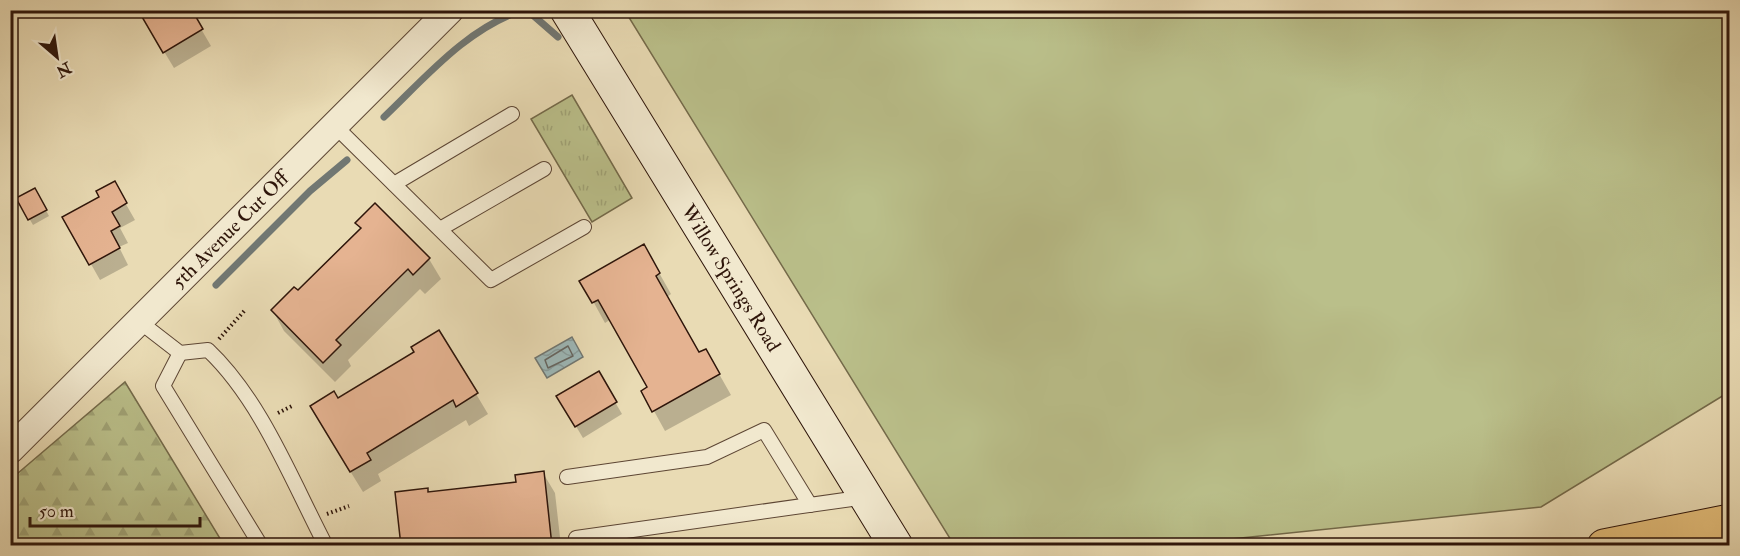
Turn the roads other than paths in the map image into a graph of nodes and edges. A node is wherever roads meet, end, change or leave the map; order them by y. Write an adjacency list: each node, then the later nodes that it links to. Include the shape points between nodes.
1 (450, 10): 4 (street, 5th Avenue Cut Off)
2 (567, 10): 13 (main road, Willow Springs Road)
3 (512, 114): 6 (lane)
4 (334, 125): 6 (lane); 9 (street, 5th Avenue Cut Off)
5 (544, 169): 8 (lane)
6 (394, 184): 8 (lane)
7 (584, 226): 8 (lane, via 491,280)
8 (440, 229)
9 (140, 322): 10 (lane); 11 (street, 5th Avenue Cut Off)
10 (180, 353): 18 (lane, via 163,386); 19 (lane, via 208,350 226,368 254,408)
11 (10, 450)
12 (567, 477): 14 (lane, via 708,457 764,430)
13 (866, 497): 14 (lane); 17 (main road, Willow Springs Road)
14 (810, 505): 16 (lane)
15 (1730, 521): 20 (highway)
16 (576, 538)
17 (896, 545)
18 (261, 546)
19 (326, 546)
20 (1604, 546)

